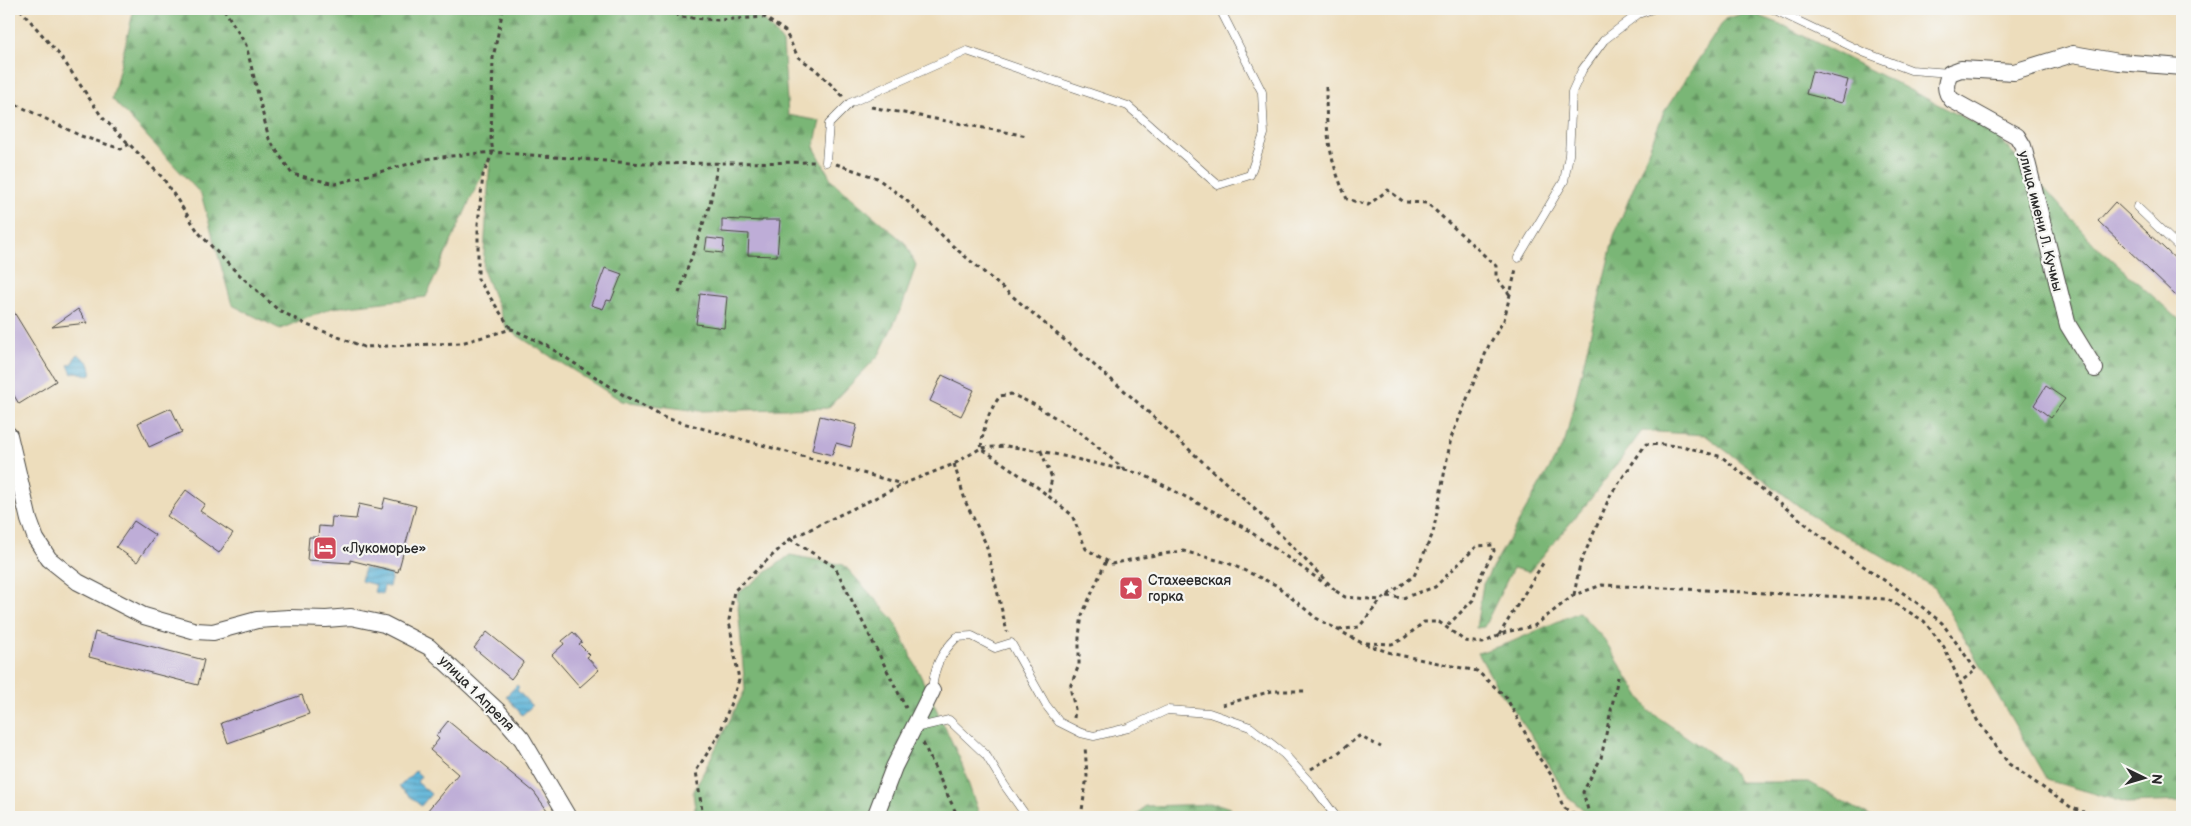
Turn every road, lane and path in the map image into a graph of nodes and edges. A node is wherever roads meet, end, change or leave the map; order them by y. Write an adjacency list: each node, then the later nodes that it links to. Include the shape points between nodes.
1 (20, 9): 14 (path, via 62,58 102,117)
2 (224, 9): 15 (path, via 246,45 269,139 292,174 335,184 431,158)
3 (504, 9): 15 (path, via 493,58 491,138)
4 (669, 9): 12 (path, via 680,17 718,20 764,17 785,31 798,57)
5 (1220, 9): 12 (lane, via 1262,92 1264,134 1250,175 1218,185 1128,106 966,51)
6 (1652, 9): 20 (lane, via 1638,14 1604,40 1582,70 1572,92 1569,155 1564,181)
7 (1773, 9): 9 (lane, via 1863,52 1911,70)
8 (2182, 66): 9 (street, via 2118,62 2073,54 2014,72 1961,69)
9 (1950, 73): 24 (street, улица имени Л. Кучмы, via 1946,93 1952,100 2017,136 2023,146 2068,325)
10 (1326, 87): 22 (path, via 1326,126 1334,172 1347,199 1368,205 1388,190 1404,202 1427,203 1496,266 1496,277)
11 (9, 101): 14 (path, via 81,136 121,149)
12 (850, 103): 13 (path); 17 (lane, via 829,124)
13 (1027, 136)
14 (129, 144): 23 (path, via 163,178 200,233 229,266 277,309 306,325 364,347 461,343)
15 (494, 152): 16 (path, via 642,164); 23 (path, via 483,175 478,224 478,279)
16 (718, 162): 17 (path); 21 (path, via 710,204)
17 (826, 162): 35 (path, via 878,178 906,200 954,247 1169,431 1259,513)
18 (2137, 207): 19 (lane)
19 (2182, 250)
20 (1518, 258): 22 (path)
21 (680, 294)
22 (1511, 296): 37 (path, via 1504,320 1489,345 1451,438 1433,533 1414,576)
23 (512, 329): 30 (path, via 546,345 665,418)
24 (2095, 369)
25 (9, 435): 55 (street, улица 1 Апреля, via 36,539 49,559 78,582 144,616 196,631 213,632 257,620 289,618 351,617 384,624 428,647 497,710 526,745)
26 (981, 448): 27 (path, via 1006,446); 28 (path); 29 (path, via 983,430 992,406 1000,396 1011,394 1082,434); 31 (path)
27 (1041, 451): 29 (path); 31 (path, via 1052,478)
28 (954, 464): 30 (path); 43 (path, via 966,503 986,544)
29 (1125, 470): 35 (path, via 1142,474 1245,528)
30 (903, 485): 32 (path)
31 (1048, 496): 34 (path, via 1072,515 1086,549)
32 (790, 539): 49 (path, via 834,567); 54 (path, via 734,591 729,620 739,680 720,733 696,771)
33 (1545, 560): 41 (path)
34 (1106, 561): 40 (path, via 1112,564 1144,556 1183,552 1228,563 1276,585 1316,618); 50 (path, via 1082,616 1078,665 1070,686 1075,709)
35 (1336, 591): 38 (path, via 1345,598)
36 (1574, 595): 41 (path, via 1534,626); 45 (path, via 1602,585 1887,599 1924,621 1944,647); 45 (path, via 1580,564 1611,494 1646,444 1682,446 1722,457 1832,544 1942,623 1976,670)
37 (1386, 596): 38 (path); 39 (path, via 1403,598 1435,587 1477,546 1493,544 1494,551 1482,572 1473,600)
38 (1381, 600): 40 (path, via 1359,627)
39 (1446, 627): 41 (path, via 1465,641 1483,643); 42 (path, via 1439,622 1424,622 1392,644)
40 (1338, 630): 42 (path)
41 (1498, 635)
42 (1362, 642): 61 (path, via 1394,654 1478,672 1506,697 1552,776 1563,807)
43 (1011, 643): 46 (lane, via 995,648 972,636 958,637 945,650 933,672); 50 (lane, via 1046,705 1059,722)
44 (1618, 677): 62 (path, via 1601,758 1583,792)
45 (1960, 682): 63 (path, via 1978,720 2008,764 2072,808)
46 (932, 691): 49 (street)
47 (1306, 692): 48 (path, via 1272,691)
48 (1197, 712): 51 (lane, via 1167,710 1128,728 1094,736); 53 (lane, via 1250,727 1284,754)
49 (915, 728): 56 (street, via 894,767); 57 (path); 58 (lane, via 949,720 986,755)
50 (1070, 728): 51 (lane)
51 (1080, 733): 59 (path, via 1085,748 1087,776)
52 (1381, 747): 53 (path, via 1359,736)
53 (1302, 774): 60 (lane)
54 (702, 816)
55 (568, 817)
56 (874, 817)
57 (958, 817)
58 (1027, 817)
59 (1081, 817)
60 (1336, 817)
61 (1578, 817)
62 (1590, 817)
63 (2098, 817)

